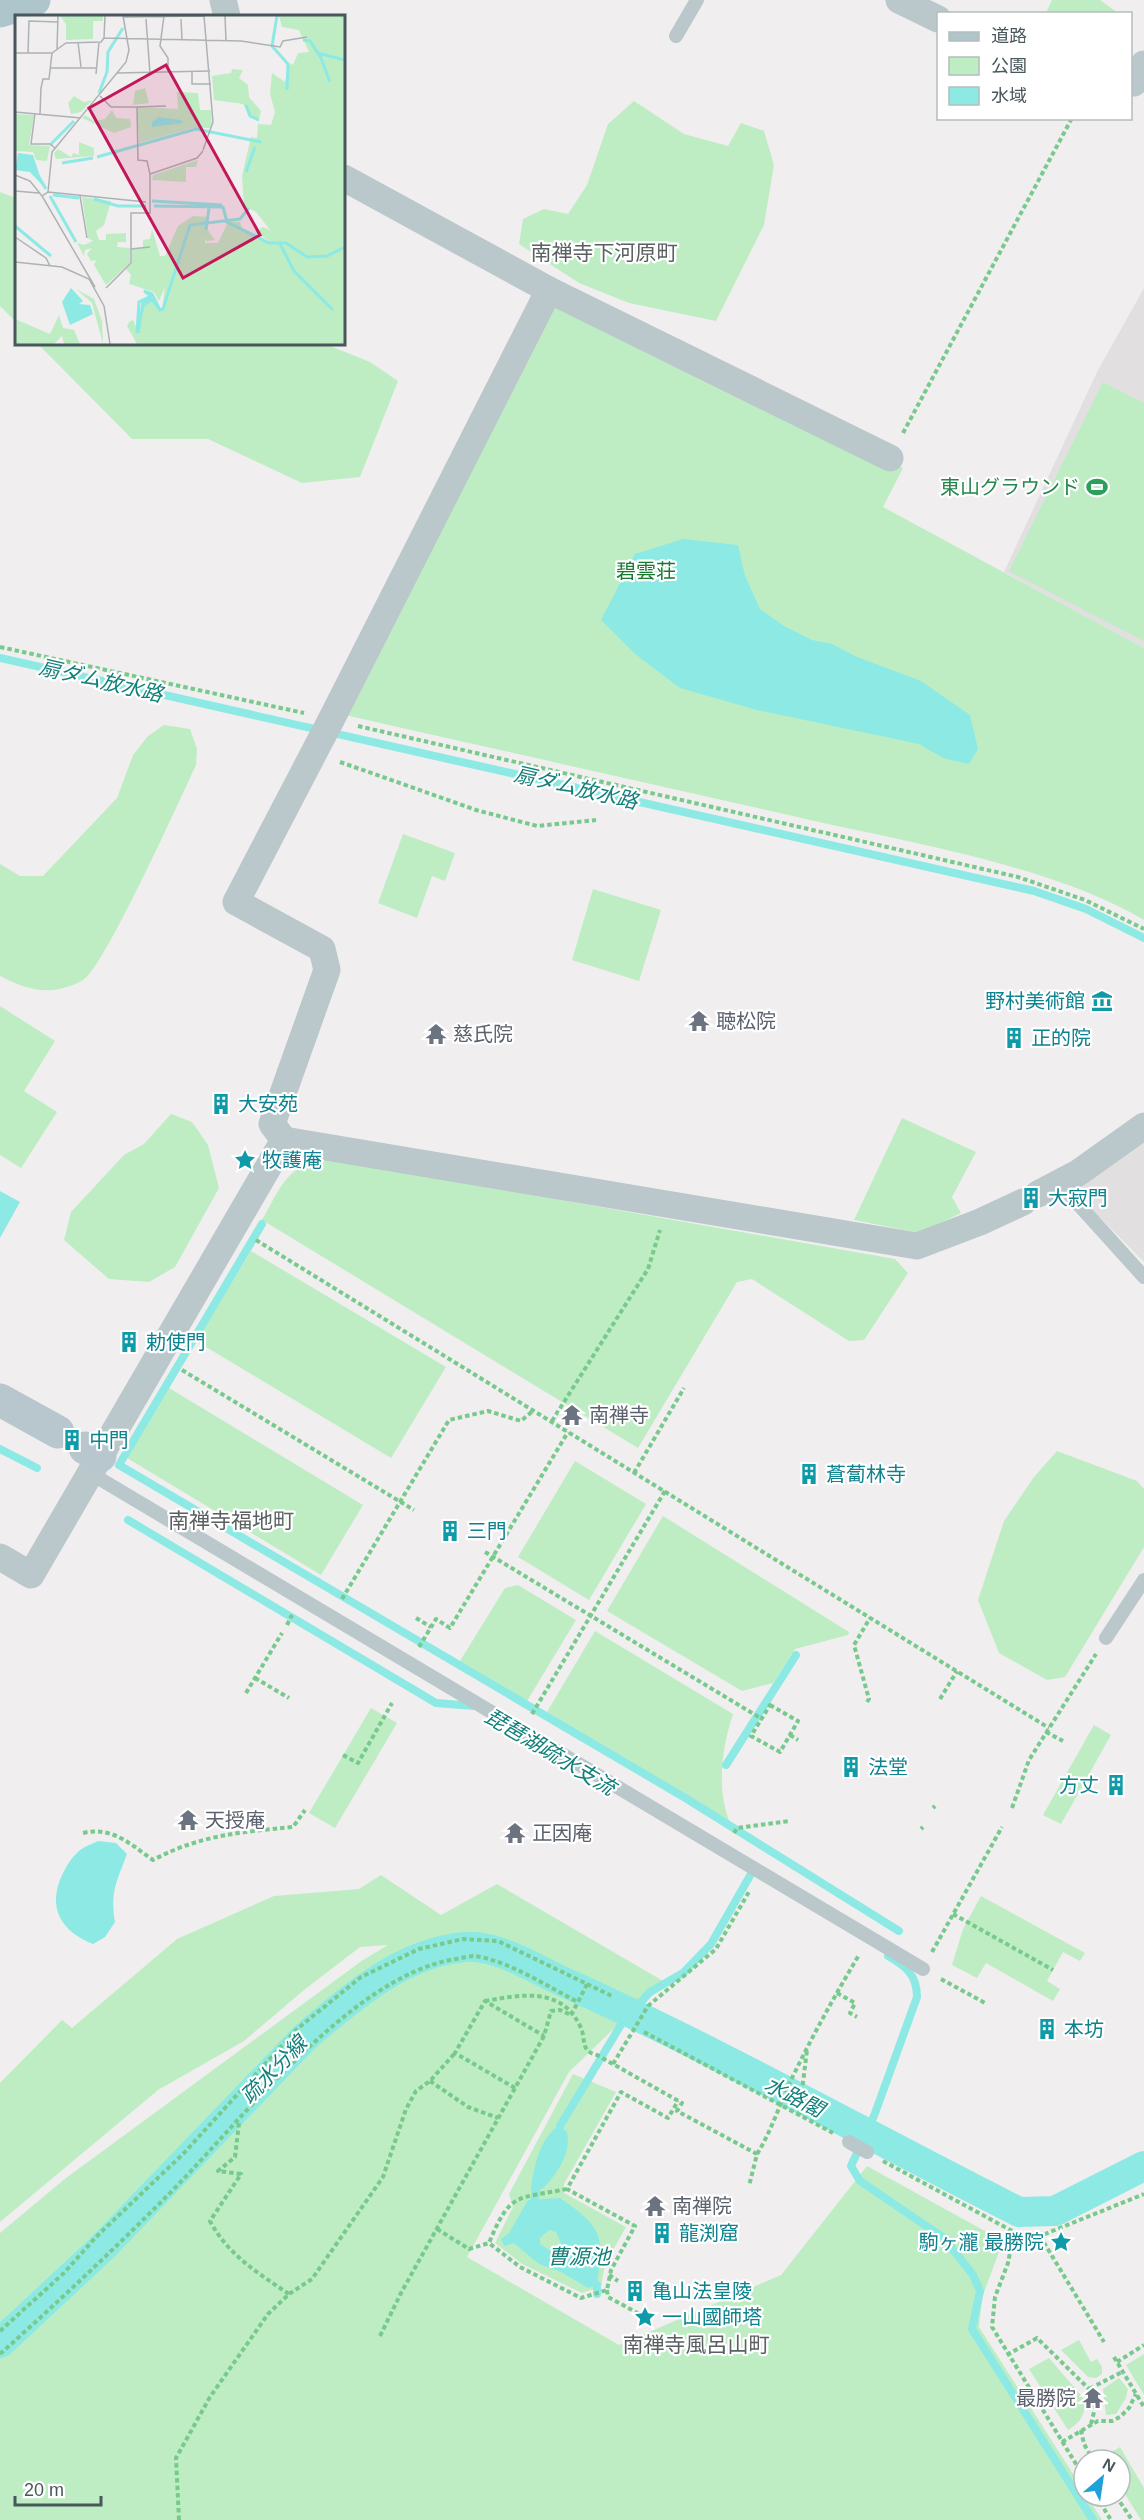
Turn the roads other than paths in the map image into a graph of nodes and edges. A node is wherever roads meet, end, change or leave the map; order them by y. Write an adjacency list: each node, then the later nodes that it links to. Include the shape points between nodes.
1 (34, 0): 5 (main road)
2 (223, 0): 6 (street)
3 (697, 0): 8 (lane)
4 (901, 0): 7 (street)
5 (0, 11)
6 (227, 15)
7 (937, 18)
8 (676, 36)
9 (345, 179): 10 (street)
10 (549, 290): 11 (street); 13 (street, via 236,902 322,949 327,970 272,1124)
11 (890, 458)
12 (1144, 1126): 14 (street)
13 (284, 1140): 14 (street, via 917,1246); 17 (street, via 158,1355)
14 (1040, 1193): 15 (lane)
15 (1144, 1277)
16 (0, 1400): 17 (street)
17 (83, 1452): 18 (street, via 31,1575); 21 (lane, via 332,1617)
18 (0, 1557)
19 (1144, 1580): 20 (lane)
20 (1106, 1638)
21 (922, 1969)
22 (849, 2142): 23 (lane)
23 (867, 2152)

